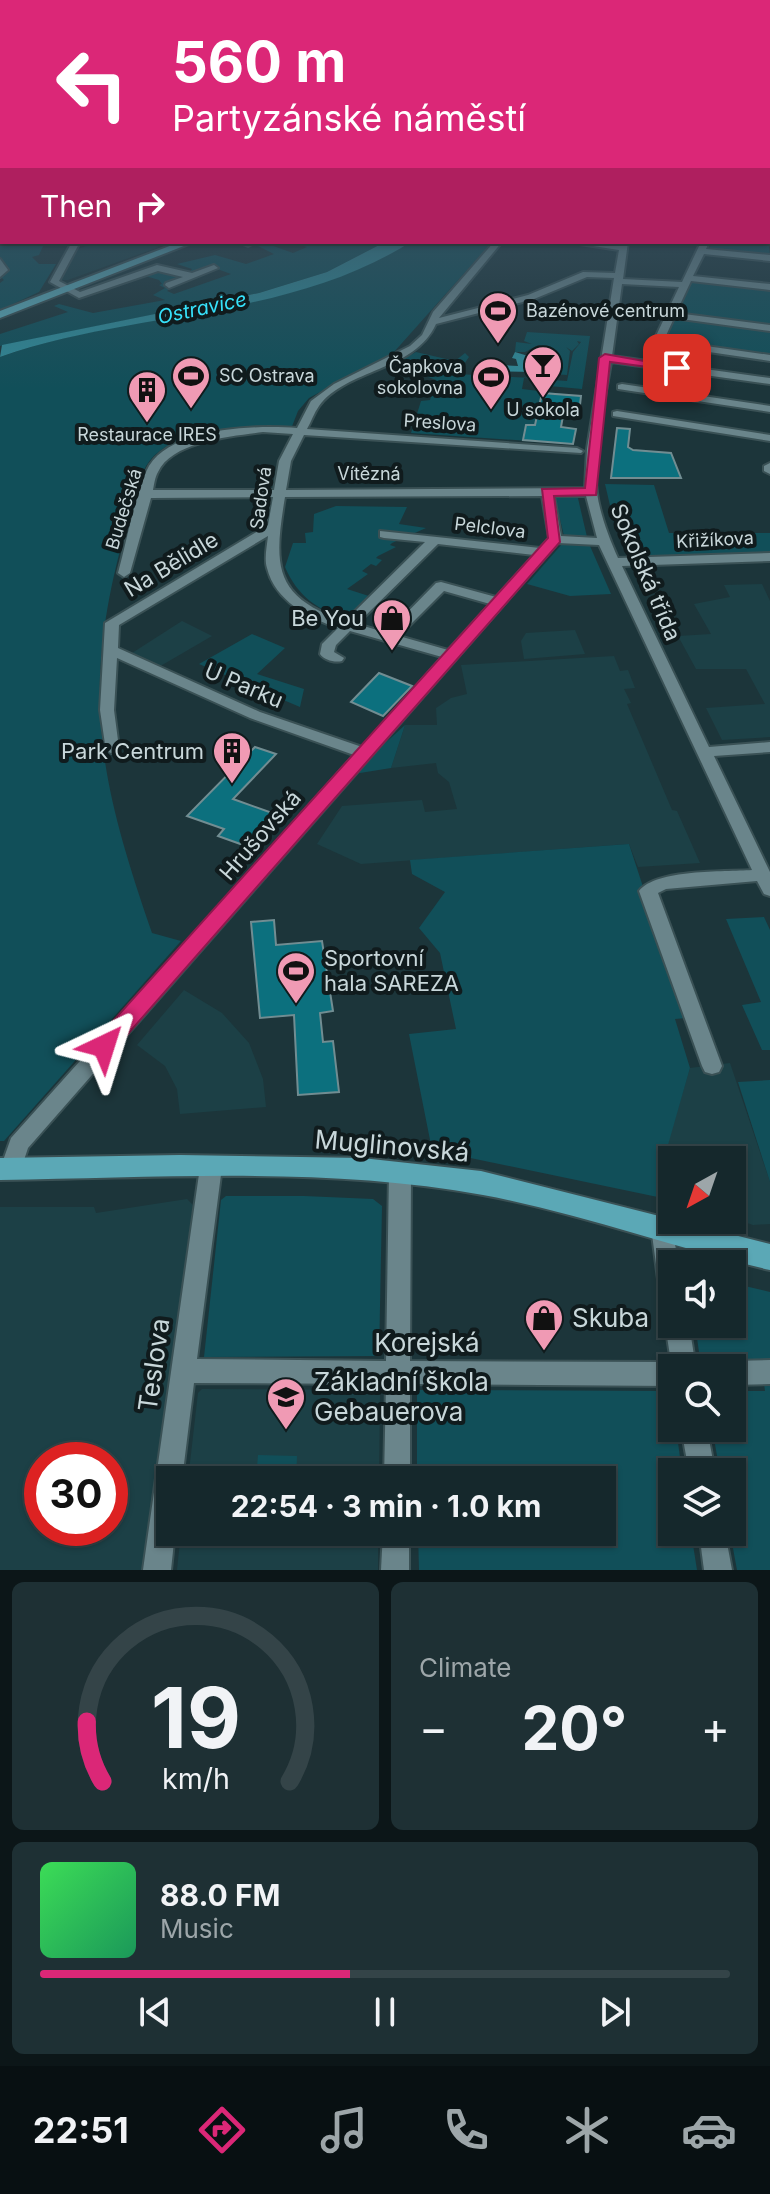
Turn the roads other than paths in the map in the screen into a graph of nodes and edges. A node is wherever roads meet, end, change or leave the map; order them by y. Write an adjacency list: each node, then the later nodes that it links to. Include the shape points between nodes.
1 (75, 244): 17 (street, via 54,279)
2 (184, 244): 17 (main road)
3 (496, 244): 18 (street, Sadová)
4 (624, 245): 13 (street, Sokolská třída)
5 (703, 246): 7 (street); 14 (street)
6 (605, 258): 11 (street)
7 (770, 258)
8 (0, 262): 10 (street)
9 (214, 268): 12 (street)
10 (0, 274)
11 (586, 274): 13 (street); 19 (street, via 554,290)
12 (192, 276): 15 (street); 17 (street, via 157,268 79,295)
13 (617, 278): 14 (street); 26 (street, Sokolská třída)
14 (685, 281): 16 (street); 21 (street)
15 (169, 285)
16 (770, 287)
17 (62, 289): 20 (main road)
18 (445, 305): 19 (street); 22 (street, Sadová)
19 (479, 310): 22 (street)
20 (0, 315)
21 (670, 315): 23 (street); 24 (street)
22 (434, 322): 32 (street, Sadová, via 413,348 325,394)
23 (770, 328)
24 (658, 342): 25 (street); 27 (street)
25 (652, 355)
26 (605, 358): 28 (street); 38 (street, Sokolská třída)
27 (770, 358)
28 (770, 381)
29 (622, 387): 30 (street)
30 (770, 409)
31 (617, 414): 33 (street)
32 (300, 432): 34 (street, Preslova); 35 (street, Budečská, via 234,431 191,441 163,456); 36 (street, Sadová, via 285,461)
33 (770, 438)
34 (577, 451)
35 (148, 489): 36 (street, Vítězná); 47 (street, Budečská)
36 (281, 492): 37 (street, Vítězná); 39 (street, Sadová)
37 (547, 492): 38 (street, Vítězná); 41 (street)
38 (591, 492): 43 (street, Sokolská třída)
39 (274, 527): 49 (street, Sadová, via 273,568 284,589 308,610); 51 (street, Na Bělidle, via 112,623)
40 (395, 531): 42 (street)
41 (555, 539): 43 (street); 44 (street, Hrušovská)
42 (435, 540): 44 (street, Pelclova); 49 (street)
43 (604, 542): 46 (street, Sokolská třída)
44 (541, 552): 48 (street, Hrušovská)
45 (770, 557): 46 (street, Křižíkova)
46 (613, 562): 56 (street, Sokolská třída)
47 (124, 573)
48 (497, 602): 50 (street, via 441,586); 52 (street, Hrušovská)
49 (347, 626): 50 (street, Sadová); 53 (street, via 325,651)
50 (390, 638): 52 (street, Sadová)
51 (109, 649): 55 (street); 57 (street, U Parku, via 255,715)
52 (450, 655): 57 (street, Hrušovská)
53 (337, 658)
54 (770, 747): 56 (street)
55 (111, 748)
56 (702, 752): 58 (street, Sokolská třída)
57 (364, 753): 61 (street, Hrušovská, via 18,1144)
58 (766, 882): 59 (street, via 663,883 648,891)
59 (712, 1066)
60 (211, 1167): 61 (main road, Muglinovská); 62 (main road, Muglinovská); 66 (street, Teslova)
61 (5, 1169)
62 (400, 1173): 63 (main road, Muglinovská, via 481,1184); 68 (street)
63 (658, 1226)
64 (687, 1234): 65 (main road, Muglinovská)
65 (770, 1257)
66 (183, 1371): 68 (street, Korejská); 74 (street, Teslova)
67 (770, 1372): 69 (street)
68 (398, 1373): 70 (street, Korejská); 71 (street)
69 (746, 1373)
70 (658, 1374)
71 (397, 1466)
72 (396, 1546): 75 (street)
73 (714, 1546): 76 (street)
74 (157, 1570)
75 (395, 1570)
76 (718, 1570)

